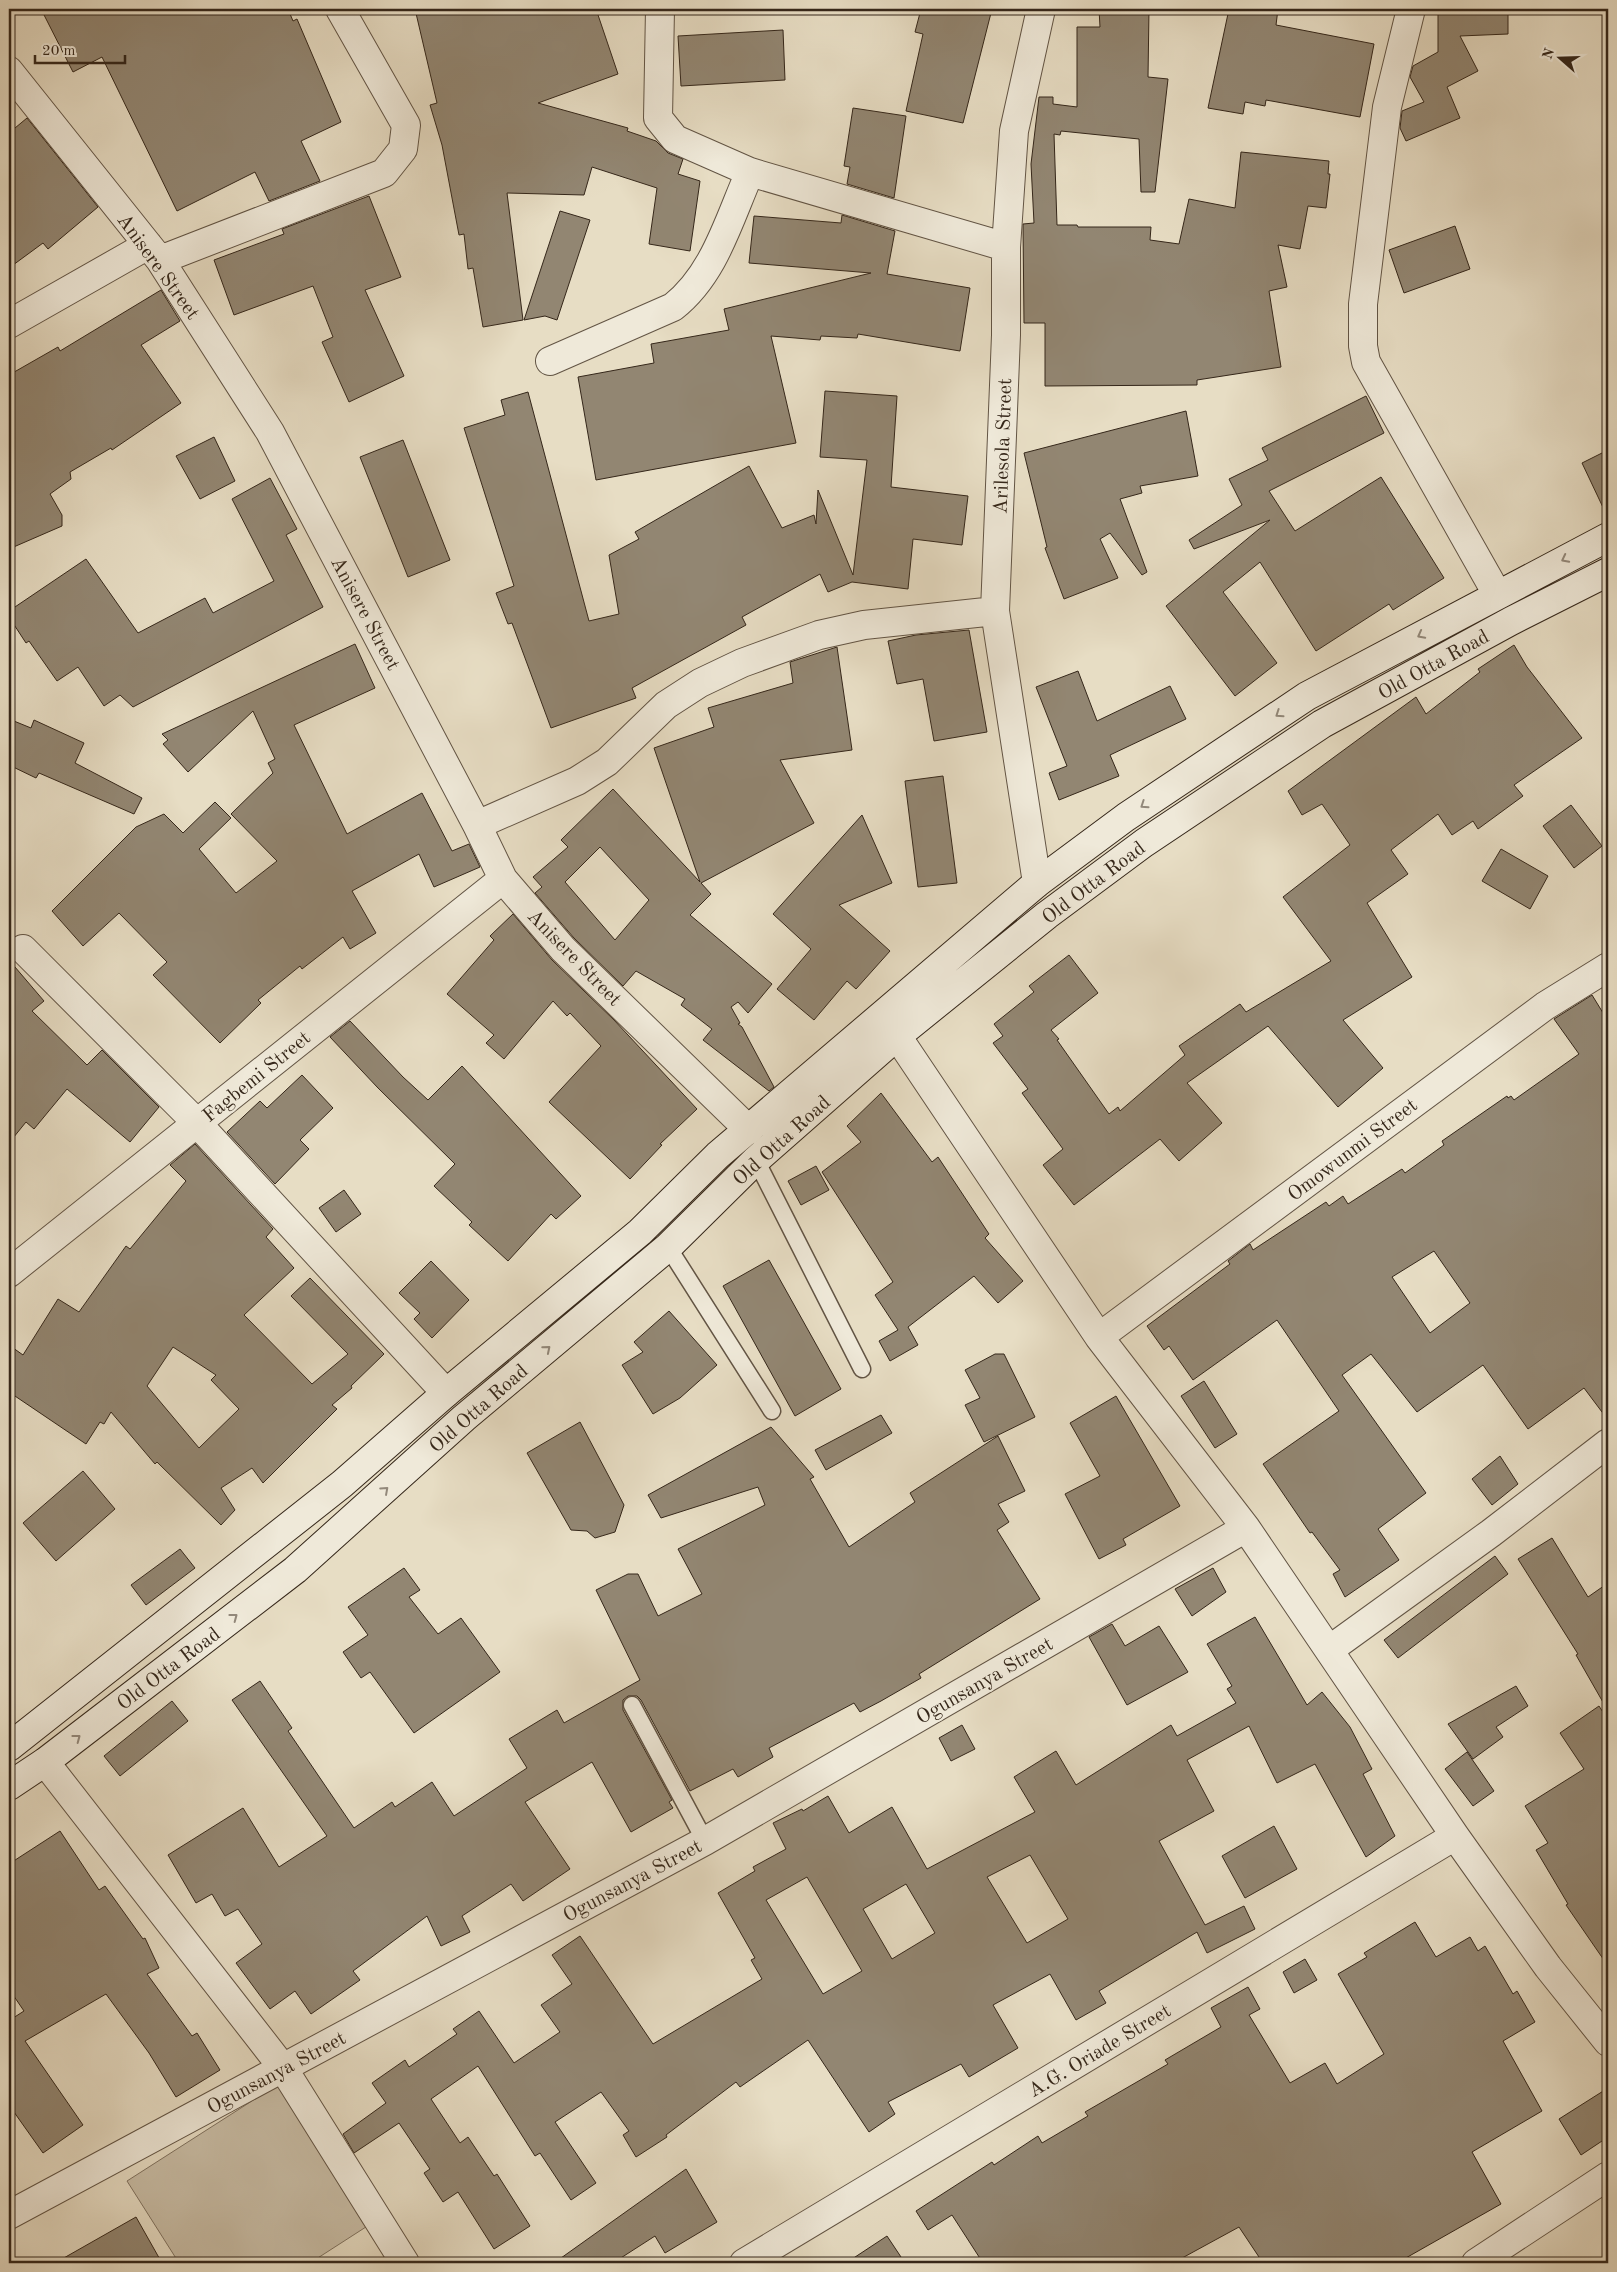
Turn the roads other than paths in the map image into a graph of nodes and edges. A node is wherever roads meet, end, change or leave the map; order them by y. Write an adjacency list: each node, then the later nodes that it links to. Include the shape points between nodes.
1 (340, 9): 8 (street, via 406,125 403,149 384,173)
2 (660, 9): 6 (street, via 658,118 675,139)
3 (1042, 9): 7 (street, Arilesola Street, via 1014,131)
4 (1411, 9): 13 (street, via 1387,107 1363,304 1363,346 1366,362)
5 (9, 70): 8 (street, Anisere Street)
6 (750, 172): 7 (street); 10 (street, via 707,270 689,294 673,307)
7 (1006, 247): 14 (street, Arilesola Street, via 1006,334)
8 (154, 253): 9 (street); 15 (street, Anisere Street, via 270,432)
9 (9, 324)
10 (550, 361)
11 (1608, 537): 13 (street, Old Otta Road, one-way to 13)
12 (1608, 572): 20 (street, Old Otta Road, via 1322,724 1144,843 1047,915)
13 (1497, 594): 17 (street, Old Otta Road, one-way to 17, via 1307,696 1126,817)
14 (995, 611): 15 (street, via 864,625 818,634 742,663 700,683 666,705 607,762 578,781); 17 (street, Arilesola Street)
15 (477, 825): 16 (street, Anisere Street)
16 (503, 879): 21 (street, Fagbemi Street); 22 (street, Anisere Street, via 563,949)
17 (1037, 883): 22 (street, Old Otta Road)
18 (23, 949): 21 (street)
19 (1608, 967): 26 (street, Omowunmi Street, via 1545,1006)
20 (897, 1036): 23 (street, Old Otta Road); 26 (street)
21 (197, 1124): 25 (street, Fagbemi Street); 28 (street)
22 (749, 1130): 28 (street, Old Otta Road, via 718,1155 640,1232)
23 (756, 1160): 24 (street, Old Otta Road); 27 (lane)
24 (668, 1247): 29 (lane); 32 (street, Old Otta Road, one-way to 24, via 464,1418)
25 (9, 1273)
26 (1099, 1337): 33 (street)
27 (862, 1369)
28 (446, 1393): 31 (street, Old Otta Road)
29 (772, 1411)
30 (1608, 1444): 34 (street)
31 (342, 1484): 32 (street); 36 (street, Old Otta Road)
32 (363, 1510): 37 (street, Old Otta Road, one-way to 32, via 295,1570)
33 (1246, 1528): 34 (street); 40 (street, Ogunsanya Street)
34 (1330, 1650): 39 (street)
35 (632, 1706): 40 (lane)
36 (9, 1747)
37 (45, 1762): 38 (street, Old Otta Road); 42 (street)
38 (9, 1786)
39 (1454, 1836): 41 (street, via 1548,1967); 46 (street, A.G. Oriade Street)
40 (705, 1842): 42 (street, Ogunsanya Street)
41 (1608, 2042)
42 (284, 2068): 44 (street, Ogunsanya Street); 45 (street)
43 (1608, 2176): 47 (street)
44 (9, 2215)
45 (405, 2263)
46 (744, 2263)
47 (1476, 2263)

